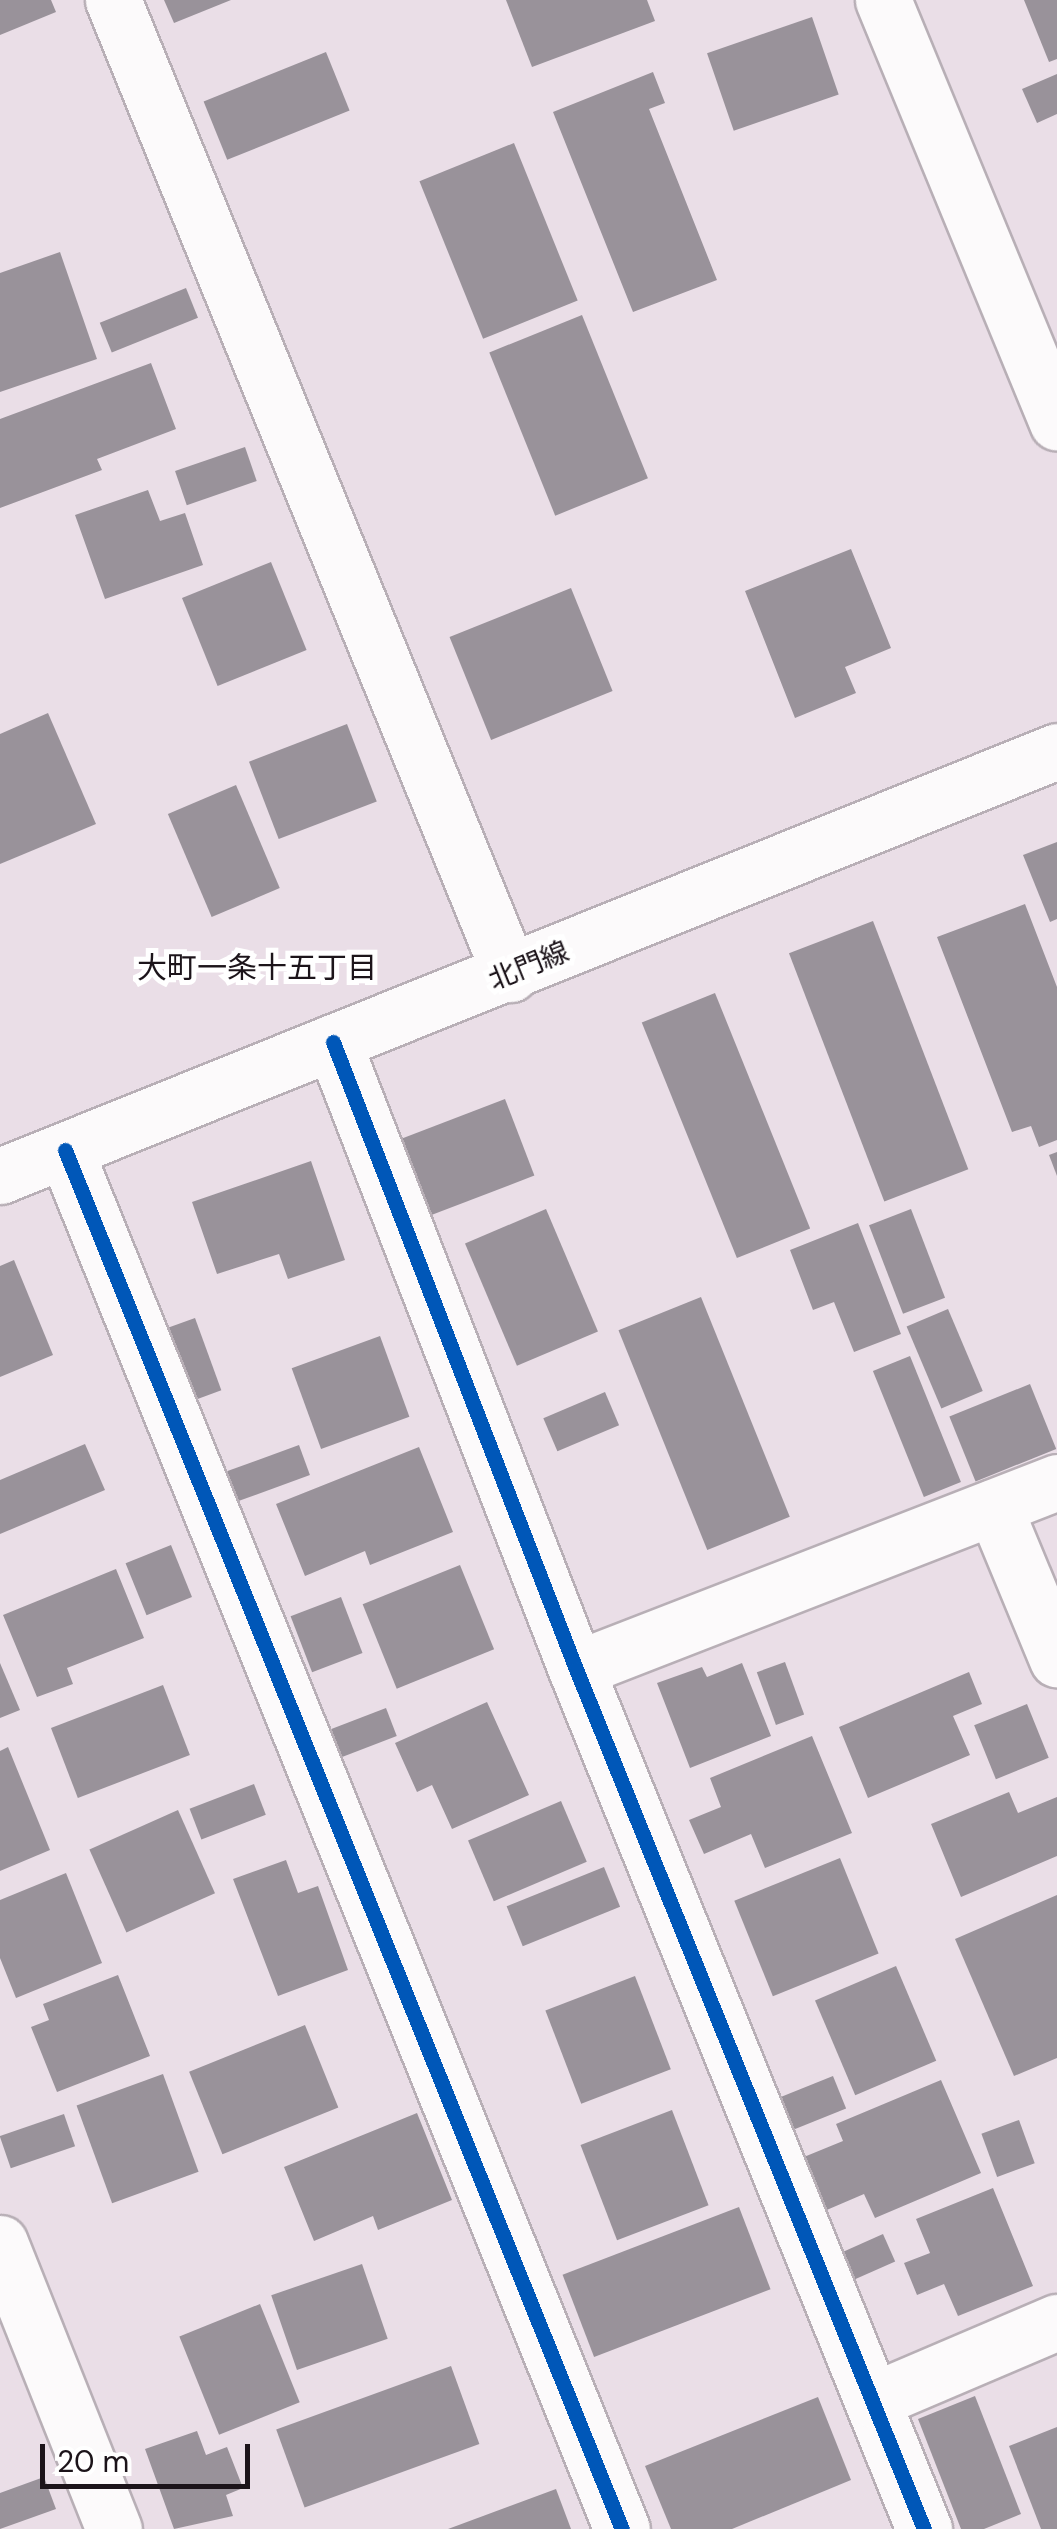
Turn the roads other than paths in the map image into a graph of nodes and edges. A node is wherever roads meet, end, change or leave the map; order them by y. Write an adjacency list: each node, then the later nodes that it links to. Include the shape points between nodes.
1 (113, 0): 5 (street)
2 (883, 0): 3 (street)
3 (1057, 423)
4 (1057, 752): 5 (street, 北門線)
5 (510, 974): 6 (street, 北門線)
6 (334, 1042): 7 (street, 北門線); 12 (street)
7 (64, 1150): 8 (street, 北門線); 17 (street)
8 (0, 1176)
9 (1057, 1482): 10 (street)
10 (994, 1506): 11 (street); 12 (street)
11 (1057, 1659)
12 (576, 1669): 15 (street)
13 (0, 2243): 16 (street)
14 (1057, 2322): 15 (street)
15 (874, 2400): 18 (street)
16 (114, 2529)
17 (622, 2529)
18 (924, 2529)

